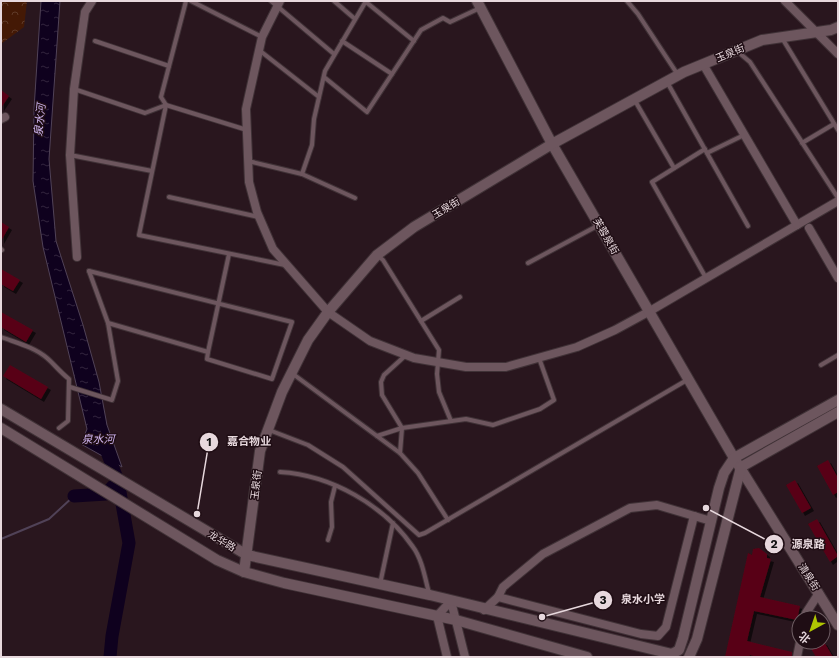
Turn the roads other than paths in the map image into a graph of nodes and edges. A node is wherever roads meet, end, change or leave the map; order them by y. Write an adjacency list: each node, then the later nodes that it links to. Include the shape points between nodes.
1 (92, 1): 28 (street, via 85,12)
2 (186, 1): 23 (lane)
3 (191, 1): 13 (lane)
4 (334, 1): 10 (lane)
5 (366, 1): 10 (lane); 16 (lane)
6 (627, 1): 25 (lane)
7 (785, 1): 12 (street)
8 (276, 3): 13 (street); 20 (lane)
9 (479, 4): 16 (lane, via 450,22 443,18 421,30); 37 (street, 芙蓉泉街)
10 (354, 19): 15 (lane)
11 (838, 27): 12 (street, 玉泉街)
12 (816, 32): 14 (street, 玉泉街); 21 (street)
13 (262, 37): 18 (street)
14 (781, 37): 19 (street, 玉泉街, via 762,40); 32 (lane)
15 (342, 41): 20 (lane); 24 (lane)
16 (414, 41): 24 (lane)
17 (95, 42): 23 (lane)
18 (259, 50): 29 (lane); 34 (street, via 246,109)
19 (737, 50): 22 (street, 玉泉街); 36 (lane, via 750,62)
20 (334, 54): 26 (lane)
21 (838, 54)
22 (703, 64): 25 (street, 玉泉街); 35 (street)
23 (169, 66): 31 (lane, via 161,97)
24 (392, 74): 26 (lane, via 368,112)
25 (678, 75): 27 (street, 玉泉街)
26 (324, 77): 29 (lane)
27 (667, 81): 30 (street, 玉泉街); 38 (lane)
28 (74, 89): 31 (lane, via 146,113); 39 (street)
29 (319, 96): 43 (lane, via 312,145)
30 (634, 99): 37 (street, 玉泉街); 41 (lane)
31 (166, 105): 34 (lane); 42 (lane)
32 (834, 124): 33 (lane); 36 (lane)
33 (838, 130)
34 (247, 131): 40 (street)
35 (744, 135): 38 (lane); 49 (street)
36 (802, 143): 46 (lane)
37 (552, 144): 48 (street, 芙蓉泉街); 53 (street, 玉泉街, via 414,227)
38 (706, 151): 41 (lane); 50 (lane)
39 (70, 155): 42 (lane); 54 (street)
40 (248, 161): 43 (lane); 47 (street, via 248,182)
41 (674, 168): 57 (lane, via 652,182)
42 (152, 171): 52 (lane, via 139,236)
43 (302, 174): 45 (lane)
44 (169, 197): 47 (lane)
45 (355, 198)
46 (838, 199): 49 (street)
47 (259, 217): 56 (street, via 273,249)
48 (599, 225): 55 (lane); 61 (street, 芙蓉泉街)
49 (797, 225): 57 (street)
50 (748, 226)
51 (809, 228): 58 (street)
52 (229, 254): 56 (lane); 60 (lane)
53 (377, 255): 62 (street, 玉泉街); 63 (lane, via 383,260)
54 (76, 257)
55 (528, 263)
56 (287, 266): 62 (street)
57 (706, 278): 61 (street)
58 (838, 278)
59 (460, 297): 63 (lane)
60 (219, 302): 64 (lane, via 88,271); 66 (lane); 66 (lane, via 292,322 272,379 207,359)
61 (650, 311): 69 (street, via 590,341); 73 (street, 芙蓉泉街)
62 (328, 312): 67 (street, via 370,341); 72 (street, 玉泉街, via 308,340)
63 (421, 321): 70 (lane, via 439,350)
64 (108, 323): 66 (lane); 74 (lane, via 118,381 112,400)
65 (1, 337): 74 (lane, via 29,347 47,358 69,379)
66 (208, 352)
67 (406, 355): 70 (street); 81 (lane, via 384,375 381,382 382,395)
68 (838, 355): 71 (lane)
69 (539, 358): 70 (street, via 506,367 466,367); 78 (lane, via 554,400 540,409 493,425 466,419)
70 (438, 362): 78 (lane, via 439,392)
71 (821, 365)
72 (291, 373): 82 (street, 玉泉街); 83 (lane)
73 (689, 379): 85 (street, 芙蓉泉街); 90 (lane)
74 (70, 387): 80 (lane, via 68,421)
75 (838, 400): 85 (street)
76 (1, 409): 94 (street, 龙华路)
77 (838, 412): 86 (street)
78 (451, 421): 81 (lane)
79 (1, 428): 95 (street, 龙华路, via 217,560)
80 (59, 428)
81 (402, 428): 83 (lane); 84 (lane)
82 (266, 430): 90 (lane, via 308,445 344,467 419,535); 94 (street, 玉泉街, via 260,451)
83 (377, 436): 84 (lane)
84 (400, 453): 90 (lane, via 418,473)
85 (734, 458): 86 (street, 芙蓉泉街); 91 (street, 龙华路, via 724,473)
86 (741, 467): 97 (street, 清泉街); 109 (street, via 697,640)
87 (280, 472): 88 (lane, via 309,476)
88 (335, 486): 92 (lane, via 361,498); 93 (lane, via 331,502 332,527)
89 (694, 516): 91 (street); 99 (street, via 657,505 630,508 543,554 503,587); 99 (street, via 666,627 658,636 641,634)
90 (448, 520)
91 (711, 521): 101 (street, 龙华路, via 680,650 672,654)
92 (393, 524): 96 (lane); 98 (lane, via 414,547)
93 (328, 540)
94 (246, 555): 95 (street, 玉泉街); 96 (street, 龙华路)
95 (244, 572): 103 (street, 龙华路)
96 (380, 584): 98 (street, 龙华路)
97 (819, 593): 102 (street); 105 (street, 清泉街)
98 (430, 595): 100 (street, 龙华路)
99 (498, 597): 101 (street)
100 (451, 601): 101 (street, 龙华路); 103 (street); 104 (street)
101 (484, 610)
102 (808, 610)
103 (437, 616): 104 (street, 龙华路); 107 (street)
104 (456, 620): 106 (street, 龙华路); 108 (street)
105 (838, 625)
106 (582, 656)
107 (447, 657)
108 (465, 657)
109 (689, 657)

